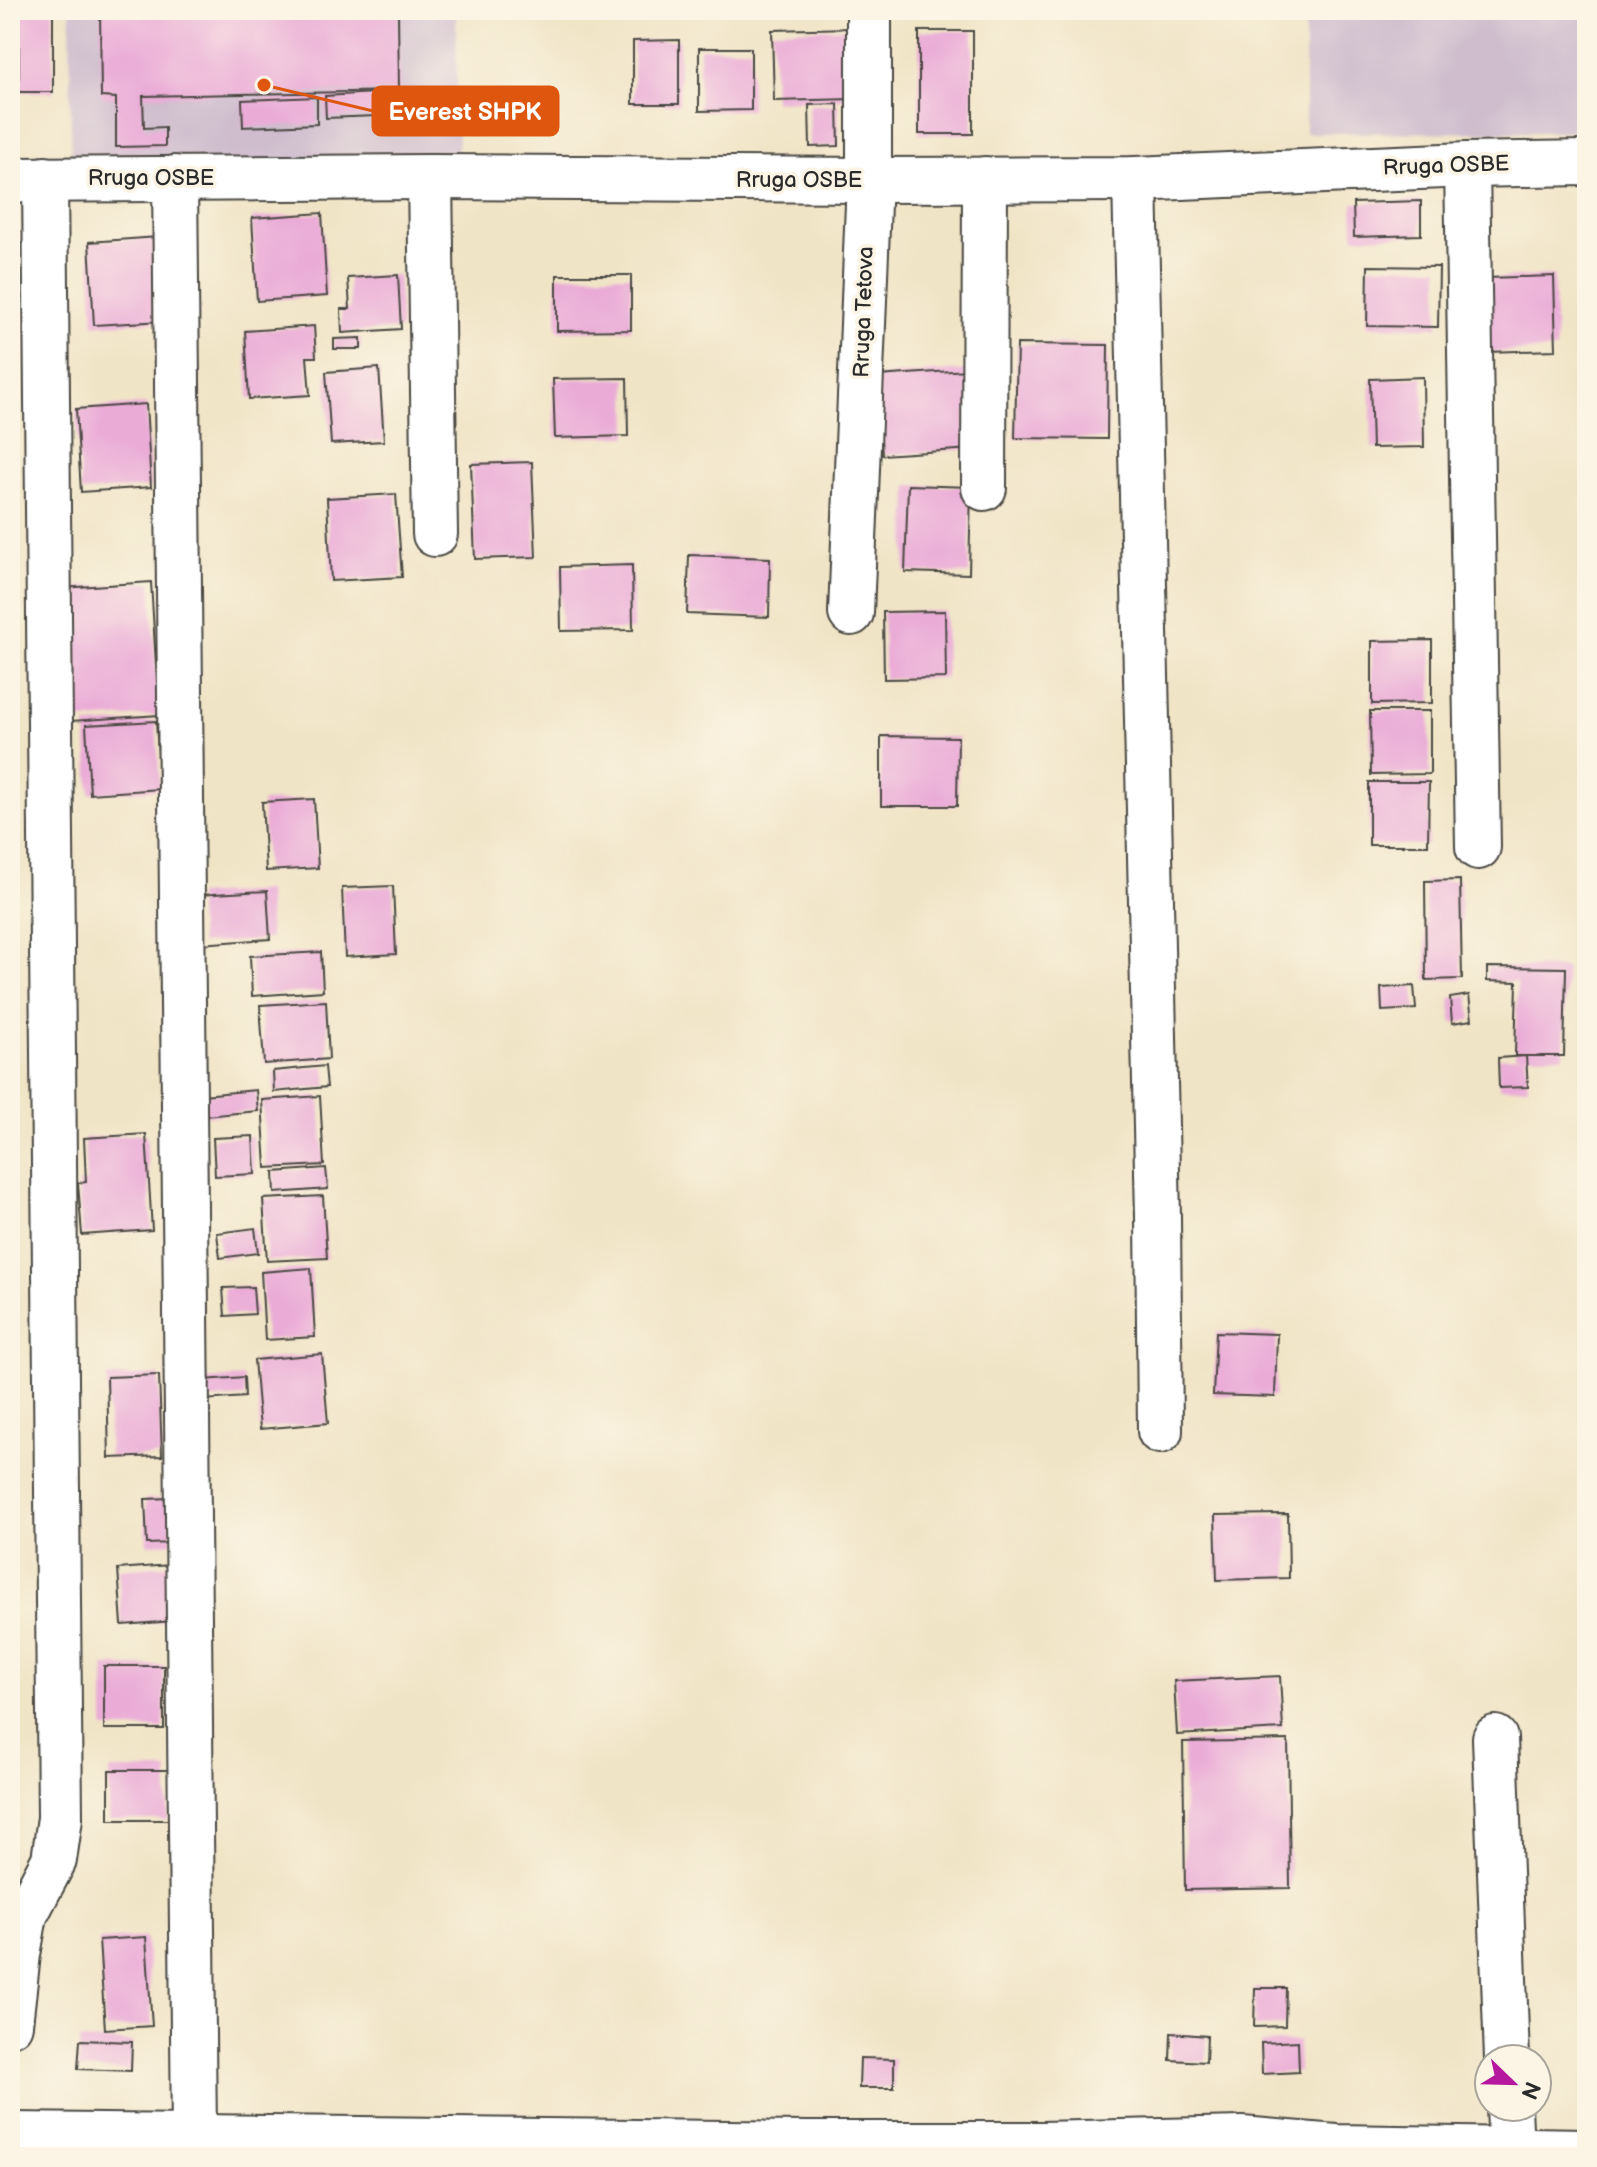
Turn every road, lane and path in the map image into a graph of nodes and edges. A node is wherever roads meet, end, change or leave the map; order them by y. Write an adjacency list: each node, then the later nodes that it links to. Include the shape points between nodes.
1 (869, 10): 9 (street, Rruga Tetova)
2 (1587, 163): 3 (street, Rruga OSBE)
3 (1467, 165): 7 (street, Rruga OSBE); 13 (street)
4 (430, 177): 5 (street, Rruga OSBE); 9 (street, Rruga OSBE); 11 (street)
5 (175, 178): 8 (street, Rruga OSBE); 20 (street)
6 (985, 179): 7 (street, Rruga OSBE); 9 (street, Rruga OSBE); 10 (street)
7 (1135, 179): 14 (street)
8 (28, 180): 16 (street, via 60,1818 54,1860 25,1915)
9 (869, 180): 12 (street, Rruga Tetova)
10 (984, 488)
11 (435, 534)
12 (851, 613)
13 (1478, 847)
14 (1160, 1431)
15 (1495, 1738): 17 (street)
16 (10, 2024)
17 (1506, 2043)
18 (1510, 2123): 24 (street)
19 (10, 2135): 20 (street)
20 (194, 2137): 21 (street)
21 (330, 2148): 22 (street)
22 (808, 2150): 23 (street)
23 (1041, 2150): 26 (street, via 1242,2139)
24 (1511, 2151): 25 (street); 26 (street)
25 (1587, 2151)
26 (1336, 2152)

